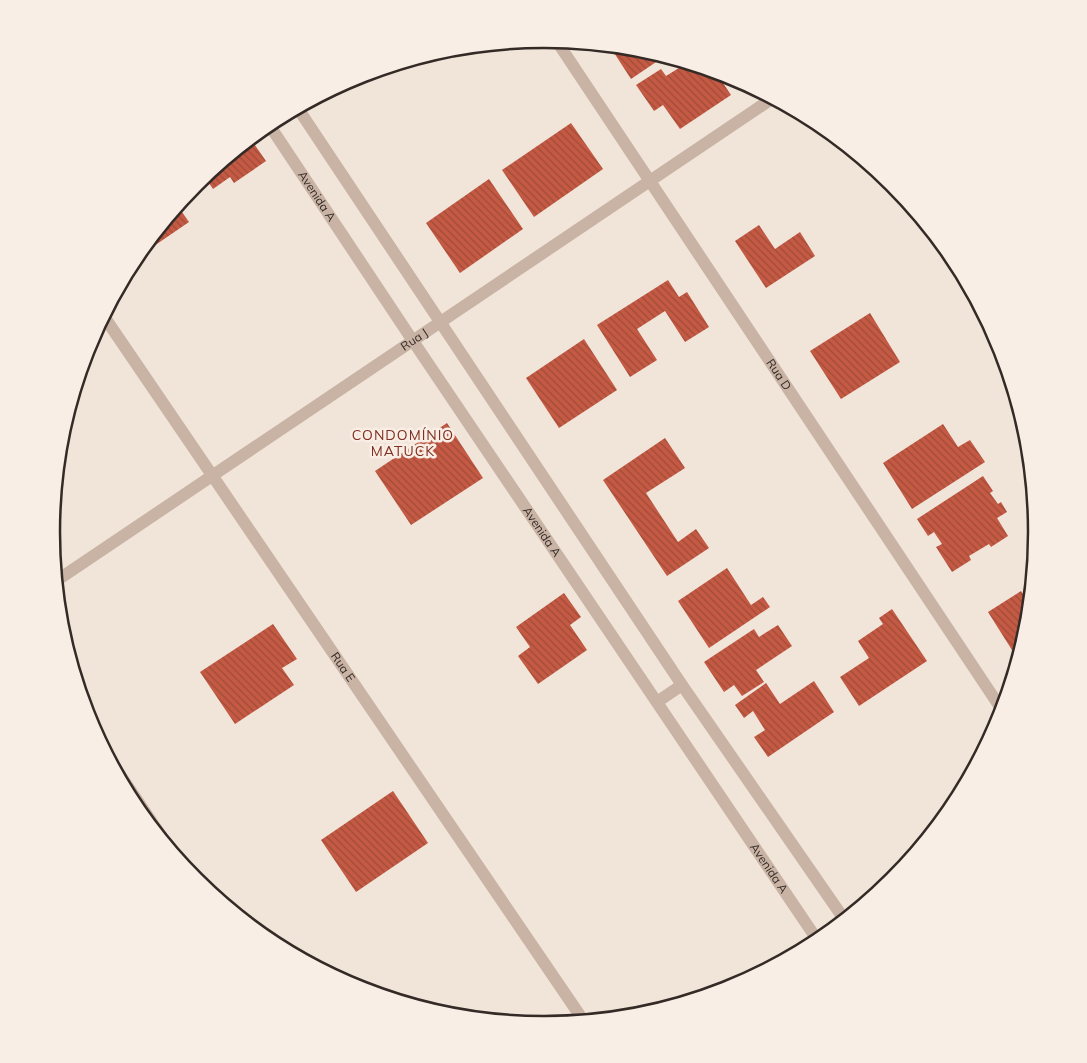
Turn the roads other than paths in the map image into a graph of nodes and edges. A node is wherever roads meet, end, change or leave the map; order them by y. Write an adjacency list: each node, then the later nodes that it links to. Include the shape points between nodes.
1 (562, 49): 5 (street, Rua D)
2 (767, 102): 5 (street, Rua J)
3 (300, 113): 7 (street)
4 (273, 130): 8 (street, Avenida A)
5 (650, 181): 7 (street, Rua J); 13 (street, Rua D)
6 (107, 321): 9 (street, Rua E)
7 (440, 323): 8 (street, Rua J); 11 (street)
8 (413, 341): 9 (street, Rua J); 12 (street, Avenida A)
9 (212, 475): 10 (street, Rua J); 16 (street, Rua E)
10 (62, 577)
11 (682, 685): 12 (street); 14 (street)
12 (657, 702): 15 (street, Avenida A)
13 (997, 702)
14 (840, 913)
15 (813, 933)
16 (579, 1014)

